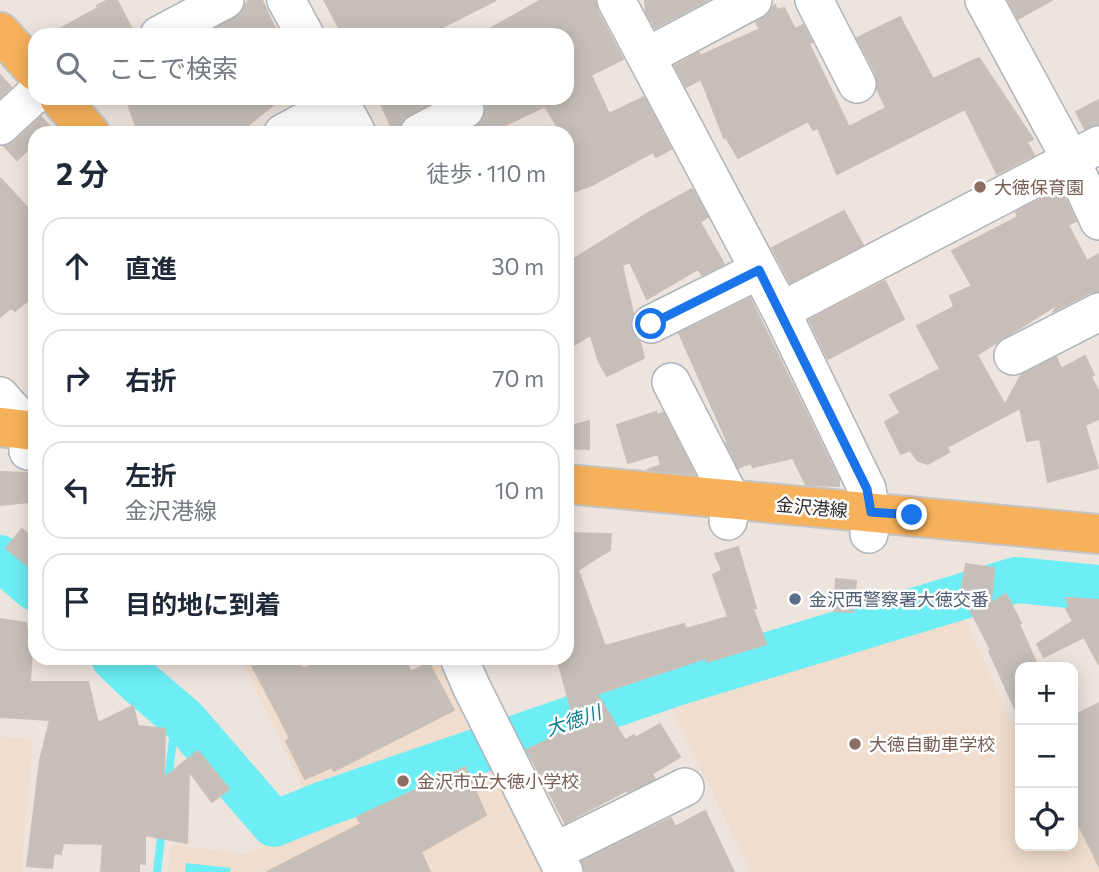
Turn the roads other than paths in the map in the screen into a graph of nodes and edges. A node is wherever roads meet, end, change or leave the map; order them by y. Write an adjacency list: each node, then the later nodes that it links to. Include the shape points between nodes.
1 (225, 0): 7 (street)
2 (286, 0): 8 (street)
3 (616, 0): 10 (street)
4 (753, 0): 10 (street)
5 (814, 0): 12 (street)
6 (984, 0): 21 (street)
7 (172, 28)
8 (300, 28)
9 (0, 32): 11 (main road)
10 (646, 57): 23 (street)
11 (28, 63)
12 (857, 84)
13 (28, 100): 17 (street)
14 (65, 105): 18 (main road)
15 (466, 109): 20 (street)
16 (345, 111): 19 (street)
17 (0, 126)
18 (84, 126)
19 (303, 126)
20 (433, 126)
21 (1085, 153): 22 (street); 24 (street)
22 (1099, 221)
23 (759, 270): 24 (street); 26 (street)
24 (781, 312): 34 (street, via 867,489)
25 (1099, 312): 27 (street)
26 (651, 324)
27 (1013, 356)
28 (671, 382): 33 (street)
29 (0, 396): 30 (street)
30 (22, 440)
31 (574, 485): 33 (main road, 金沢港線)
32 (574, 505): 33 (main road, 金沢港線)
33 (729, 510): 34 (main road, 金沢港線)
34 (870, 523): 35 (main road, 金沢港線); 36 (main road, 金沢港線)
35 (1099, 534)
36 (1099, 554)
37 (462, 665): 39 (street)
38 (685, 787): 39 (street)
39 (559, 862)

